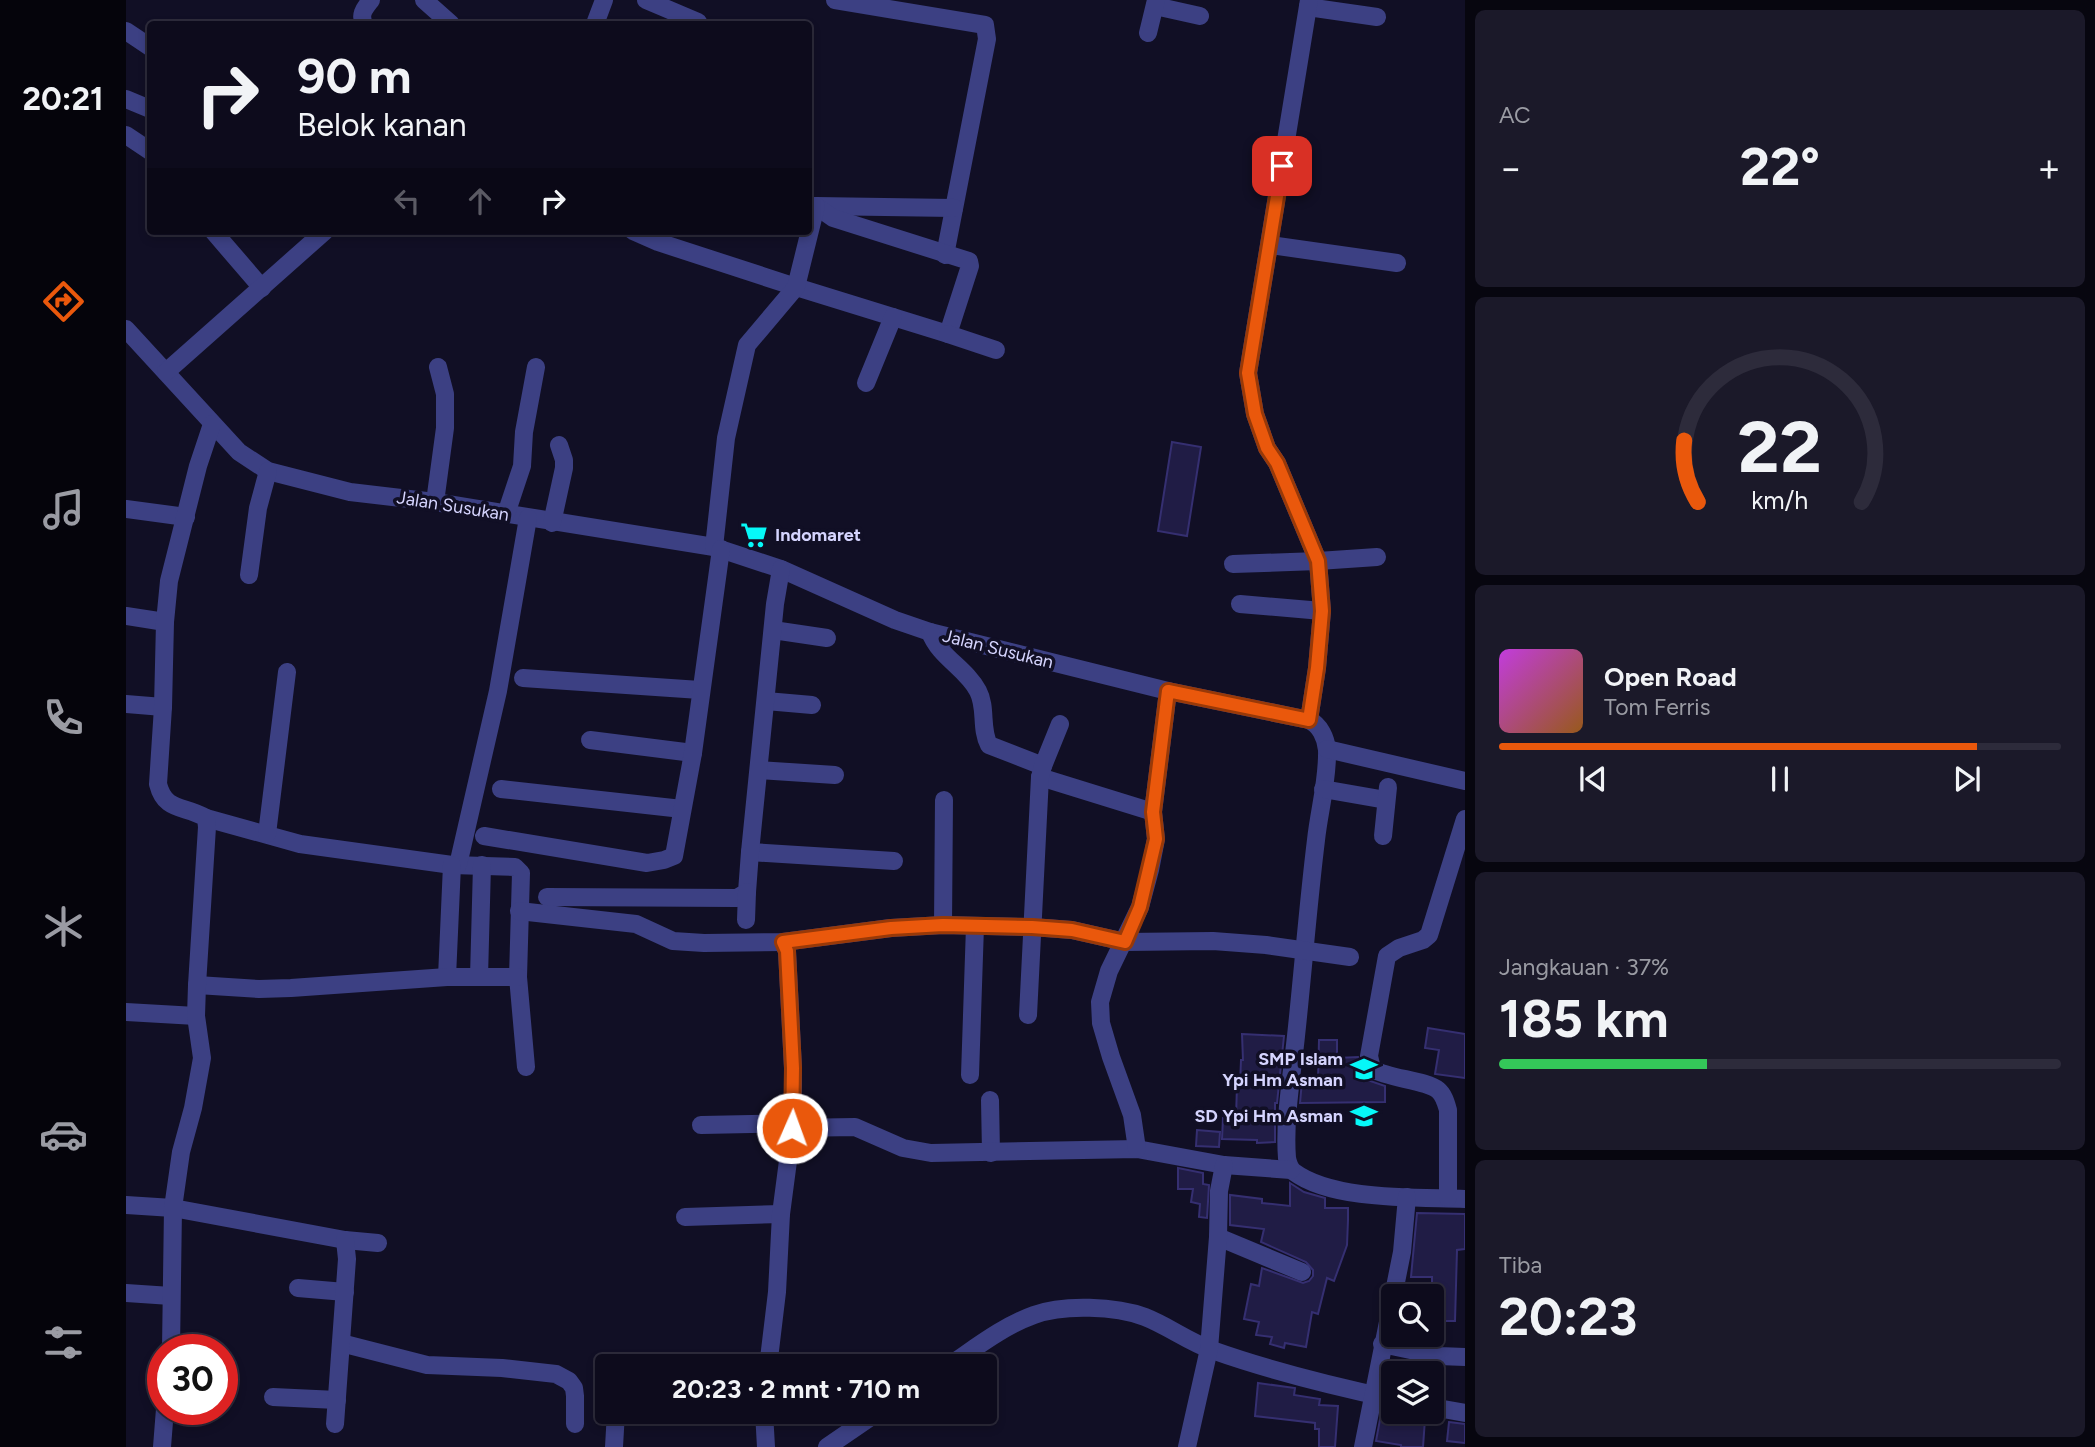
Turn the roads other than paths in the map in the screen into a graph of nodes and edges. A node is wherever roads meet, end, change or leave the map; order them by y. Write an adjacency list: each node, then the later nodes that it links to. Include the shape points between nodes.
1 (372, 0): 10 (street, via 363,11)
2 (424, 0): 11 (street)
3 (604, 0): 12 (street)
4 (646, 0): 13 (street)
5 (835, 0): 22 (street, via 985,25 987,39)
6 (1156, 3): 8 (street); 15 (street)
7 (1309, 3): 9 (street); 27 (street)
8 (1200, 16)
9 (1377, 18)
10 (363, 21)
11 (448, 21)
12 (596, 21)
13 (696, 21)
14 (126, 31): 16 (street)
15 (1148, 33)
16 (147, 45)
17 (126, 99): 18 (street)
18 (147, 108)
19 (126, 135): 20 (street)
20 (147, 149)
21 (812, 205): 22 (street); 28 (street, via 833,218)
22 (954, 208): 28 (street)
23 (216, 235): 31 (street)
24 (322, 235): 31 (street)
25 (643, 235): 30 (street)
26 (806, 235): 30 (street)
27 (1269, 246): 29 (street); 51 (street, via 1248,373 1267,448)
28 (945, 255): 34 (street, via 970,263)
29 (1397, 263)
30 (796, 287): 32 (street); 49 (street, via 747,345 726,438)
31 (262, 288): 38 (street)
32 (893, 317): 34 (street); 39 (street)
33 (126, 329): 38 (street, Jalan Susukan)
34 (948, 334): 35 (street)
35 (996, 350)
36 (438, 367): 43 (street, via 445,428)
37 (536, 367): 45 (street, via 522,466)
38 (166, 372): 40 (street, Jalan Susukan)
39 (866, 383)
40 (212, 424): 42 (street, Jalan Susukan, via 239,452); 46 (street)
41 (559, 445): 48 (street, via 564,468)
42 (268, 471): 43 (street, Jalan Susukan, via 350,492); 54 (street)
43 (435, 502): 45 (street, Jalan Susukan)
44 (126, 509): 46 (street)
45 (506, 514): 47 (street, Jalan Susukan)
46 (186, 517): 58 (street, via 169,581)
47 (528, 518): 48 (street, Jalan Susukan); 91 (street, via 498,691)
48 (552, 523): 49 (street, Jalan Susukan)
49 (717, 548): 53 (street, Jalan Susukan); 64 (street)
50 (1377, 556): 51 (street)
51 (1318, 561): 52 (street); 56 (street)
52 (1233, 564)
53 (781, 569): 59 (street); 60 (street, Jalan Susukan)
54 (249, 575)
55 (1240, 604): 56 (street)
56 (1322, 611): 70 (street)
57 (126, 616): 58 (street)
58 (165, 622): 69 (street)
59 (773, 630): 61 (street); 66 (street)
60 (930, 632): 65 (street, Jalan Susukan); 76 (street, via 938,648 980,694 989,745)
61 (827, 638)
62 (287, 672): 86 (street)
63 (523, 678): 64 (street)
64 (700, 690): 74 (street)
65 (1168, 691): 70 (street, Jalan Susukan); 83 (street)
66 (766, 701): 68 (street); 75 (street)
67 (126, 704): 69 (street)
68 (812, 705)
69 (163, 707): 84 (street, via 161,796 169,804)
70 (1309, 720): 73 (street, via 1320,729)
71 (1060, 724): 76 (street)
72 (590, 740): 74 (street)
73 (1327, 749): 78 (street); 80 (street)
74 (693, 753): 82 (street)
75 (759, 770): 77 (street); 89 (street)
76 (1041, 772): 83 (street); 99 (street)
77 (835, 775)
78 (1465, 781)
79 (501, 789): 82 (street)
80 (1323, 789): 88 (street, via 1387,794); 102 (street)
81 (944, 800): 97 (street)
82 (682, 809): 87 (street, via 674,856 647,863)
83 (1153, 812): 101 (street, via 1156,839 1150,870)
84 (206, 818): 86 (street); 107 (street)
85 (1465, 819): 121 (street, via 1429,935 1387,956 1369,1056 1372,1069 1437,1089 1445,1099)
86 (267, 834): 91 (street, via 300,844)
87 (484, 836)
88 (1383, 836)
89 (750, 852): 90 (street); 93 (street)
90 (894, 861)
91 (455, 865): 92 (street); 104 (street)
92 (482, 865): 95 (street, via 519,869); 105 (street)
93 (747, 892): 94 (street, via 737,898); 96 (street)
94 (547, 897)
95 (519, 911): 100 (street, via 636,925 673,941); 106 (street)
96 (746, 920)
97 (943, 925): 98 (street); 100 (street)
98 (975, 926): 99 (street); 112 (street)
99 (1032, 927): 101 (street); 109 (street)
100 (783, 942): 115 (street, via 787,951)
101 (1125, 942): 102 (street, via 1213,941); 116 (street, via 1109,971 1100,1003 1101,1023 1132,1115)
102 (1305, 951): 103 (street); 119 (street, via 1289,1112 1287,1162)
103 (1350, 957)
104 (447, 977): 105 (street); 107 (street, via 281,988)
105 (479, 977): 106 (street)
106 (518, 977): 111 (street)
107 (197, 985): 110 (street)
108 (126, 1012): 110 (street)
109 (1028, 1015)
110 (196, 1016): 123 (street, via 202,1058)
111 (526, 1067)
112 (970, 1075)
113 (990, 1100): 117 (street)
114 (701, 1125): 115 (street)
115 (793, 1126): 117 (street, via 855,1128 904,1148 931,1153); 124 (street)
116 (1137, 1149): 117 (street); 118 (street)
117 (991, 1153)
118 (1224, 1165): 119 (street); 126 (street)
119 (1291, 1170): 120 (street, via 1343,1191)
120 (1406, 1197): 121 (street); 130 (street)
121 (1456, 1198)
122 (126, 1205): 123 (street)
123 (173, 1208): 127 (street); 134 (street)
124 (781, 1214): 125 (street); 140 (street)
125 (685, 1217)
126 (1218, 1237): 129 (street); 139 (street)
127 (345, 1240): 128 (street); 132 (street)
128 (378, 1243)
129 (1301, 1272)
130 (1395, 1284)
131 (298, 1288): 132 (street)
132 (345, 1292): 136 (street)
133 (126, 1293): 134 (street)
134 (171, 1296): 135 (street)
135 (171, 1334)
136 (341, 1343): 146 (street); 150 (street, via 427,1365 556,1374 574,1388)
137 (1381, 1347): 143 (street)
138 (1396, 1347): 142 (street)
139 (1209, 1349): 141 (street, via 1144,1317 1097,1307 1035,1314); 143 (street); 159 (street)
140 (770, 1354)
141 (967, 1354)
142 (1465, 1357)
143 (1372, 1395): 145 (street); 160 (street)
144 (273, 1397): 146 (street)
145 (1381, 1397)
146 (337, 1400): 149 (street)
147 (1444, 1409): 148 (street)
148 (1465, 1413)
149 (335, 1424)
150 (575, 1424)
151 (615, 1424): 156 (street)
152 (765, 1424): 157 (street)
153 (861, 1424): 158 (street)
154 (164, 1425): 155 (street)
155 (162, 1447)
156 (614, 1447)
157 (766, 1447)
158 (827, 1447)
159 (1186, 1447)
160 (1363, 1447)

